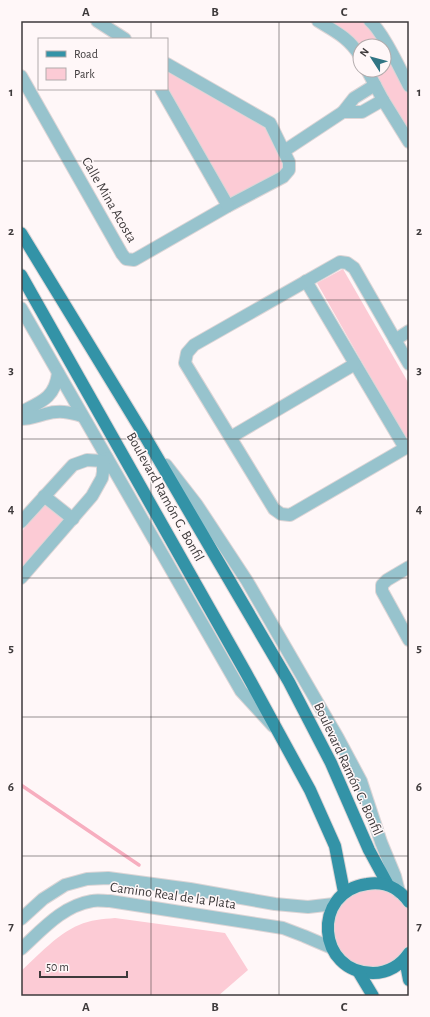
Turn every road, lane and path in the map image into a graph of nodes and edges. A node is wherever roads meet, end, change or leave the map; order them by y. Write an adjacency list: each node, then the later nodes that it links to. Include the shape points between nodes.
1 (97, 21): 4 (street)
2 (318, 21): 5 (street, via 341,34)
3 (370, 21): 10 (street, via 384,40)
4 (123, 38)
5 (352, 44)
6 (168, 65): 15 (street, Calle Mina Acosta, via 270,123)
7 (21, 76): 16 (street, Calle Mina Acosta, via 126,259 134,260)
8 (371, 78): 9 (street)
9 (375, 85): 12 (street); 13 (street, via 354,98)
10 (409, 86)
11 (163, 90): 16 (street)
12 (383, 100): 13 (street, via 362,112); 14 (street)
13 (343, 112): 15 (street)
14 (408, 140)
15 (284, 151): 16 (street, Calle Mina Acosta, via 289,170 283,176)
16 (228, 206)
17 (21, 233): 30 (main road, Boulevard Ramón G. Bonfil)
18 (21, 275): 39 (main road, Boulevard Ramón G. Bonfil)
19 (306, 281): 22 (street, via 340,262 347,263 354,268); 23 (street); 29 (street, via 194,345 187,353 185,363)
20 (21, 308): 25 (street, Boulevard Ramón G. Bonfil)
21 (409, 332): 22 (street)
22 (395, 340): 24 (street)
23 (355, 364): 29 (street); 31 (street)
24 (409, 364)
25 (58, 373): 26 (street, via 50,395 39,404); 27 (street, Boulevard Ramón G. Bonfil)
26 (21, 412)
27 (82, 416): 28 (street, via 68,411); 32 (street, Boulevard Ramón G. Bonfil)
28 (21, 419)
29 (231, 437): 31 (street, via 274,509 281,514 290,515)
30 (146, 438): 40 (main road, Boulevard Ramón G. Bonfil, via 289,682 331,763 369,850); 42 (street, Boulevard Ramón G. Bonfil, via 197,505 248,581 338,738 361,781 381,842)
31 (407, 447)
32 (105, 459): 33 (street, via 87,460 73,465); 34 (street, via 98,487); 39 (street, Boulevard Ramón G. Bonfil, via 241,691)
33 (44, 496): 34 (street); 35 (street)
34 (72, 519): 37 (street)
35 (21, 522)
36 (409, 566): 38 (street, via 382,585 382,591)
37 (21, 578)
38 (409, 640)
39 (280, 734): 41 (main road, Boulevard Ramón G. Bonfil, via 310,790 335,846)
40 (388, 885): 41 (main road, via 358,885); 42 (main road)
41 (344, 892): 43 (main road)
42 (406, 897)
43 (334, 904): 44 (street, Camino Real de la Plata, via 308,907 275,904 108,878 87,879 65,885 42,899); 45 (main road, via 328,918 327,933)
44 (21, 919)
45 (332, 948): 46 (street, Camino Real de la Plata, via 283,928 92,901 71,908 52,920); 48 (main road, via 340,960)
46 (21, 949)
47 (407, 956): 48 (main road, via 393,968 380,973); 49 (main road)
48 (358, 971): 50 (main road)
49 (409, 980)
50 (373, 996)

